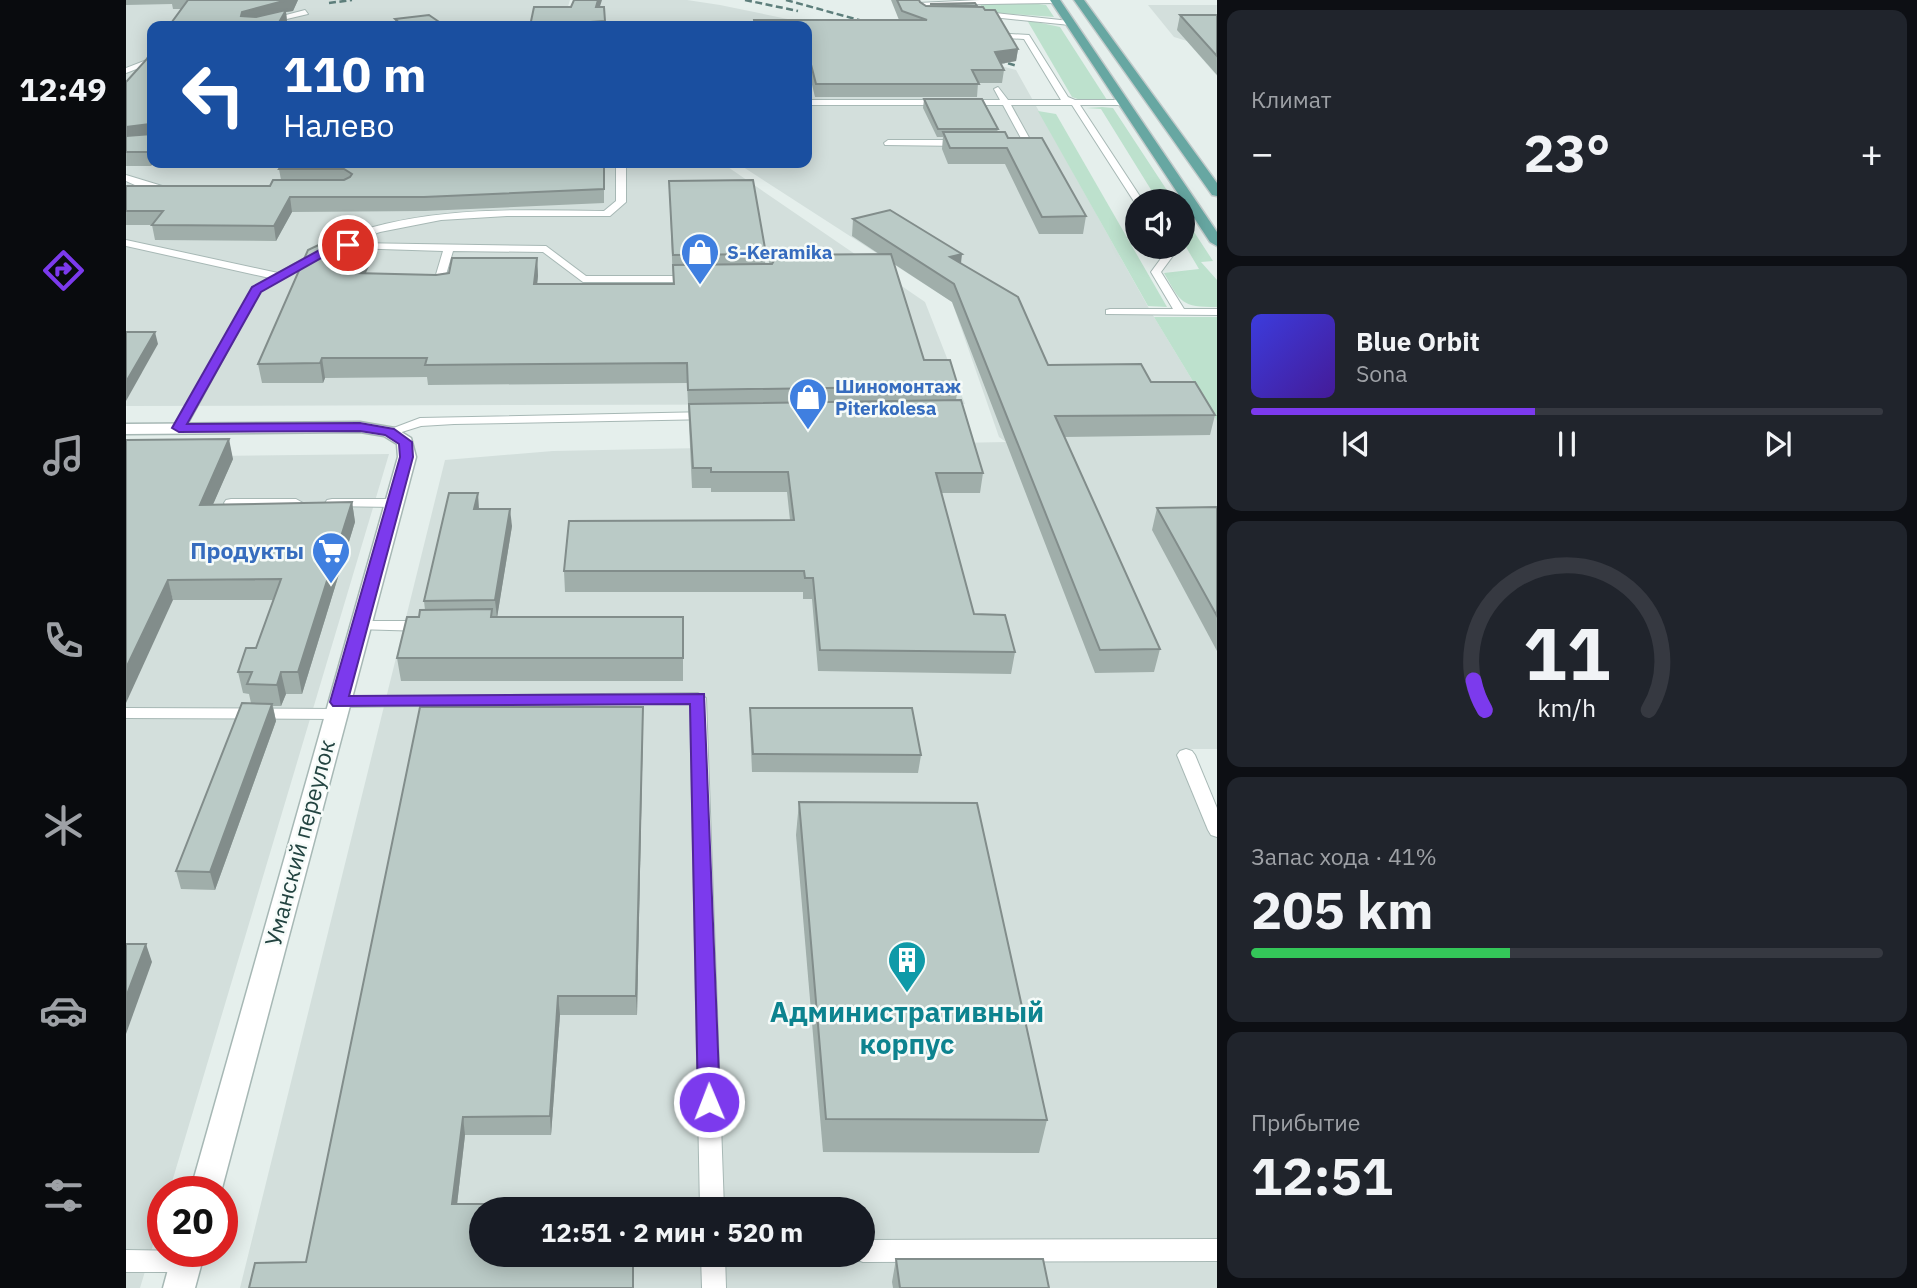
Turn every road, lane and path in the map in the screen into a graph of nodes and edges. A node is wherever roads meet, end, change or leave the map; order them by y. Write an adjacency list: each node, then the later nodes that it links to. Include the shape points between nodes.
1 (1055, 0): 4 (lane, via 922,4 925,13); 7 (main road)
2 (1079, 0): 23 (main road)
3 (305, 12): 6 (lane)
4 (948, 13)
5 (971, 13): 7 (lane)
6 (269, 21)
7 (1070, 23): 14 (main road)
8 (1010, 36): 13 (lane, via 1026,37 1065,99)
9 (147, 62): 10 (lane)
10 (126, 71)
11 (998, 89): 12 (lane)
12 (1006, 102): 13 (lane); 15 (lane); 18 (lane, via 1028,143)
13 (1074, 102): 14 (lane); 22 (lane)
14 (1123, 102): 24 (main road)
15 (812, 103)
16 (888, 143): 17 (lane)
17 (977, 143)
18 (1003, 143)
19 (621, 168): 26 (lane, via 621,202 606,214 467,214 412,219 376,227 337,244)
20 (126, 178): 21 (lane, via 149,187)
21 (174, 189)
22 (1130, 189)
23 (1217, 192)
24 (1217, 242)
25 (126, 243): 29 (lane)
26 (449, 248): 30 (lane, via 546,249 583,279); 31 (lane)
27 (325, 251): 29 (lane)
28 (1166, 259): 33 (lane, via 1156,272)
29 (276, 276): 36 (lane, via 256,290)
30 (714, 279)
31 (437, 288)
32 (1110, 312): 33 (lane)
33 (1181, 312): 34 (lane)
34 (1217, 312)
35 (729, 416): 38 (lane, via 454,420 420,422)
36 (179, 428): 37 (street); 38 (street, via 327,425)
37 (126, 429)
38 (389, 432): 40 (street, Уманский переулок, via 405,442 407,457)
39 (232, 503): 40 (lane)
40 (394, 503): 41 (street, Уманский переулок)
41 (360, 626): 42 (lane); 43 (street, Уманский переулок)
42 (443, 626)
43 (337, 708): 44 (lane); 47 (street, Уманский переулок); 48 (lane, via 698,698)
44 (126, 713)
45 (1186, 755): 46 (lane)
46 (1217, 830)
47 (209, 1176)
48 (712, 1197)
49 (1217, 1250): 50 (lane)
50 (875, 1251)
51 (126, 1261): 52 (lane)
52 (147, 1263)
53 (713, 1267): 54 (lane)
54 (714, 1288)

